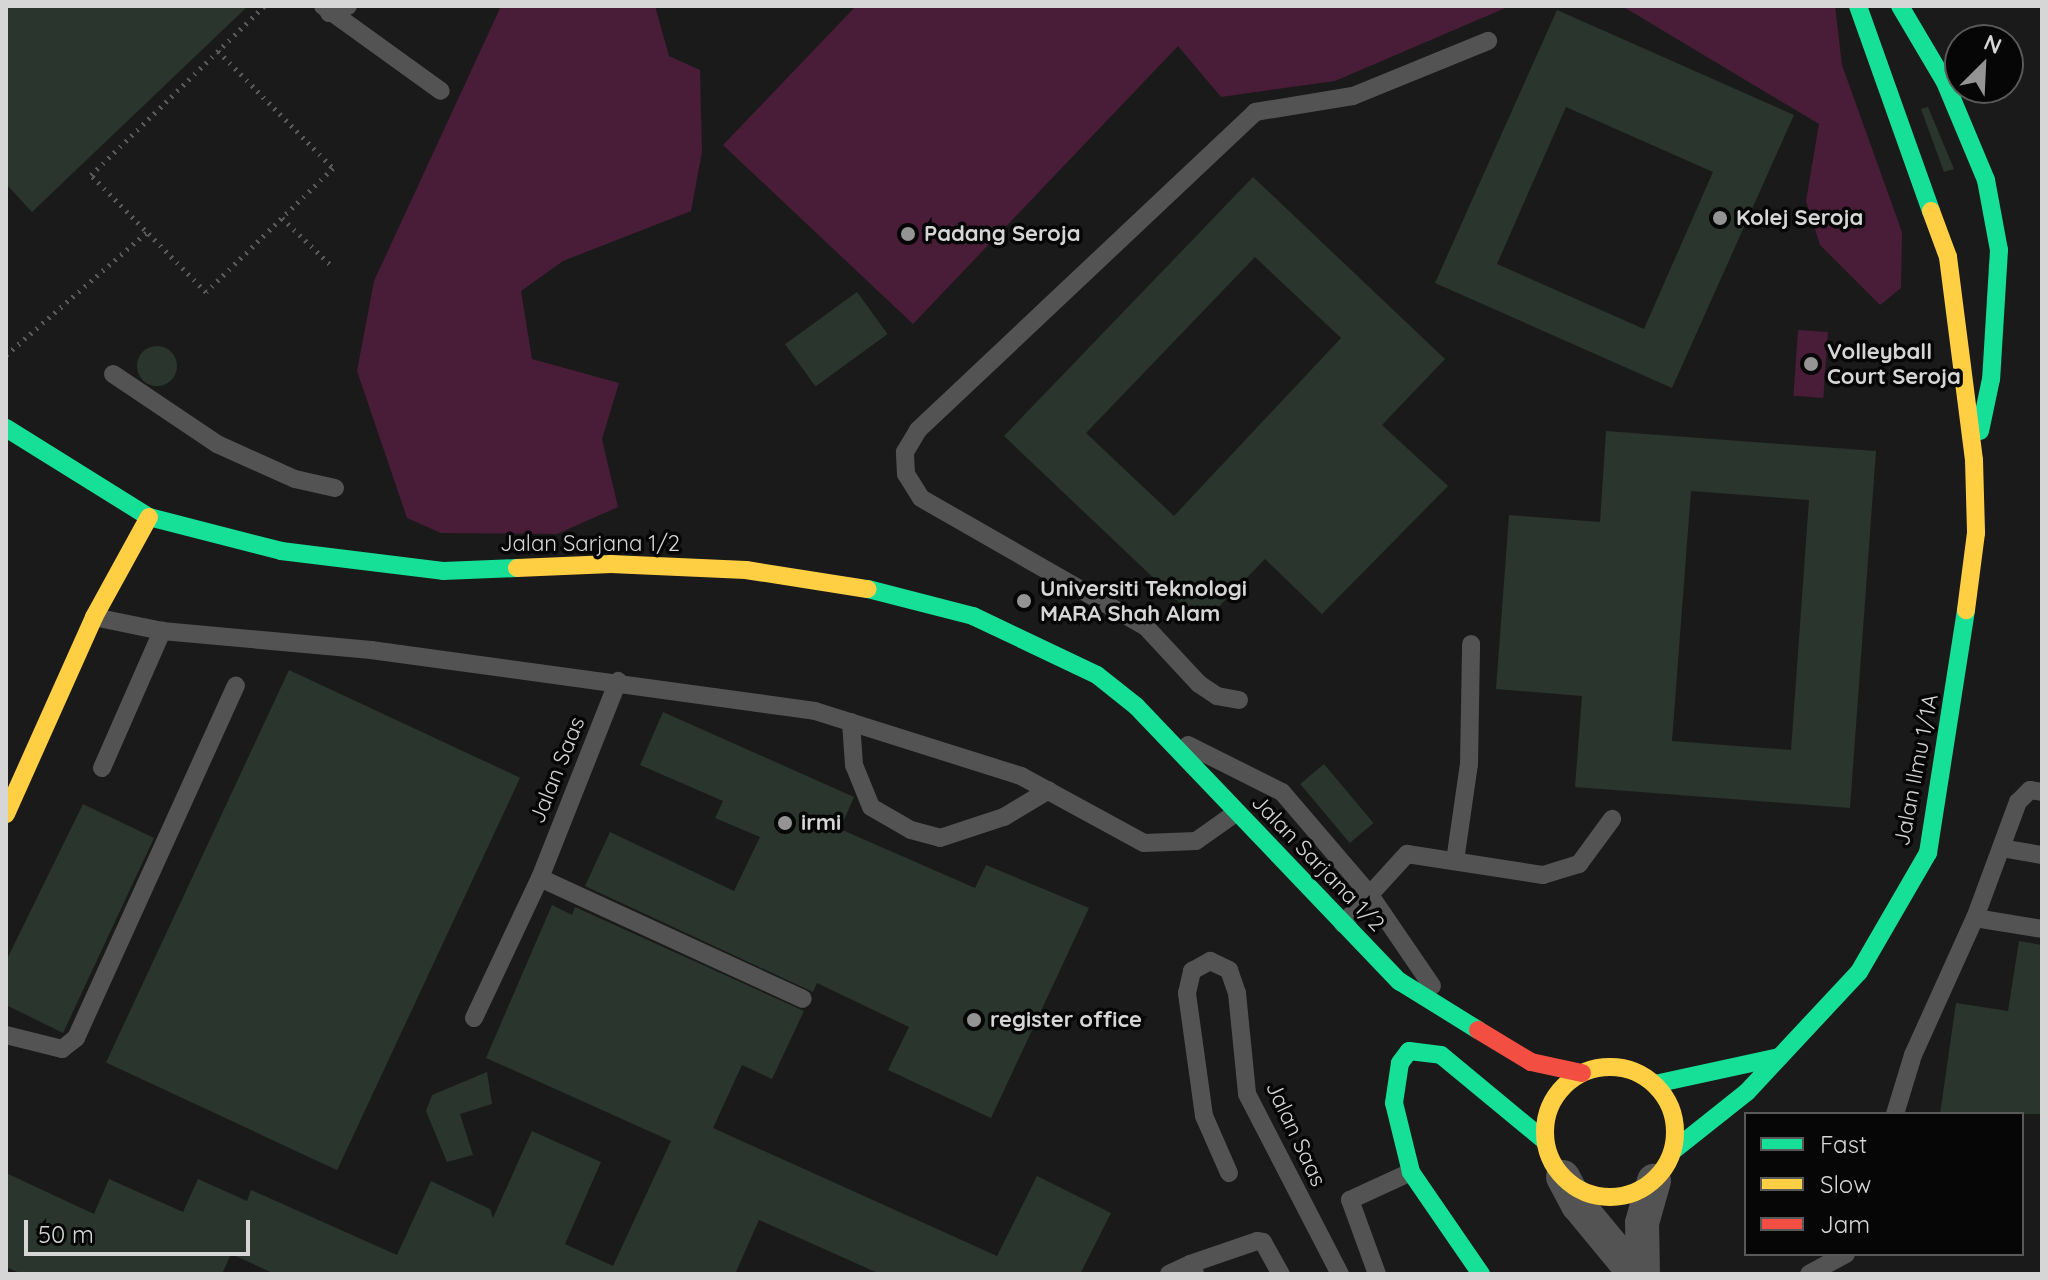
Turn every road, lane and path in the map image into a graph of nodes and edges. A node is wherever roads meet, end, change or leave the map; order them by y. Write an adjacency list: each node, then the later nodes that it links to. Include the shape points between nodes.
1 (264, 6): 7 (path)
2 (348, 6): 5 (lane)
3 (1858, 6): 15 (street, via 1948,257)
4 (1900, 6): 15 (street, via 1945,82 1986,180 1999,250 1991,379)
5 (326, 10): 8 (lane)
6 (1488, 41): 23 (lane, via 1353,96 1255,112 918,430 905,452 906,474 921,498 1146,627 1199,684 1217,696)
7 (218, 51): 9 (path, via 333,168); 10 (path, via 91,175)
8 (441, 91)
9 (282, 218): 10 (path, via 206,292); 11 (path)
10 (147, 232): 12 (path)
11 (333, 267)
12 (6, 355)
13 (113, 374): 16 (lane, via 217,444 295,479)
14 (6, 428): 17 (street, Jalan Sarjana 1/2)
15 (1974, 460): 44 (street, Jalan Ilmu 1/1A, via 1976,533 1950,738 1928,853 1859,972)
16 (335, 488)
17 (149, 517): 18 (street); 25 (street, Jalan Sarjana 1/2, via 281,551 443,571 611,564 731,570 906,595 973,616 1097,675)
18 (94, 617): 19 (lane); 30 (street)
19 (162, 631): 21 (lane); 26 (lane)
20 (1471, 644): 34 (lane, via 1469,764)
21 (618, 681): 24 (lane, via 815,711); 35 (lane, Jalan Saas)
22 (236, 686): 43 (lane, via 76,1038 62,1049)
23 (1239, 700)
24 (851, 722): 27 (lane, via 1021,776); 27 (lane, via 854,765 871,807 911,830 940,838 1004,817)
25 (1163, 735): 29 (street, Jalan Sarjana 1/2); 36 (lane, Jalan Sarjana 1/2, via 1224,758 1282,792)
26 (102, 768)
27 (1049, 790): 29 (lane, via 1144,843 1160,846 1196,841)
28 (2042, 792): 32 (lane, via 2030,790 2018,802)
29 (1237, 812): 38 (street, Jalan Sarjana 1/2)
30 (6, 814)
31 (1612, 819): 34 (lane, via 1579,864 1543,875)
32 (2001, 848): 33 (lane); 37 (lane)
33 (2042, 855)
34 (1455, 861): 36 (lane, via 1407,854)
35 (540, 878): 40 (lane); 42 (lane, Jalan Saas)
36 (1370, 895): 38 (lane); 41 (lane, Jalan Sarjana 1/2)
37 (1975, 918): 39 (lane); 47 (lane, via 1937,996)
38 (1343, 924): 41 (street, Jalan Sarjana 1/2, via 1399,981)
39 (2042, 929)
40 (803, 999)
41 (1449, 1011): 45 (street, Jalan Sarjana 1/2, via 1531,1062)
42 (474, 1018)
43 (6, 1035)
44 (1781, 1056): 46 (street); 49 (street, Jalan Ilmu 1/1A, via 1747,1092)
45 (1582, 1073): 46 (street, via 1620,1067); 48 (street, via 1552,1101)
46 (1655, 1084): 49 (street, via 1675,1122)
47 (1896, 1112)
48 (1545, 1141): 50 (street, via 1441,1055 1409,1051 1400,1063 1394,1103); 52 (street)
49 (1674, 1150): 53 (street)
50 (1411, 1172): 59 (lane, Jalan Saas, via 1350,1200); 60 (street)
51 (1229, 1173): 58 (lane, Jalan Saas, via 1204,1116 1187,993 1192,971 1210,961 1229,970 1237,993 1247,1094)
52 (1563, 1177): 53 (street, via 1583,1191 1608,1198 1625,1196); 61 (street, via 1578,1205)
53 (1654, 1181): 62 (street, via 1642,1223)
54 (1842, 1256): 63 (lane)
55 (1192, 1269): 56 (lane); 57 (lane, via 1257,1241 1263,1242)
56 (1169, 1274)
57 (1281, 1274)
58 (1340, 1274)
59 (1377, 1274)
60 (1481, 1274)
61 (1635, 1274)
62 (1643, 1274)
63 (1809, 1274)

